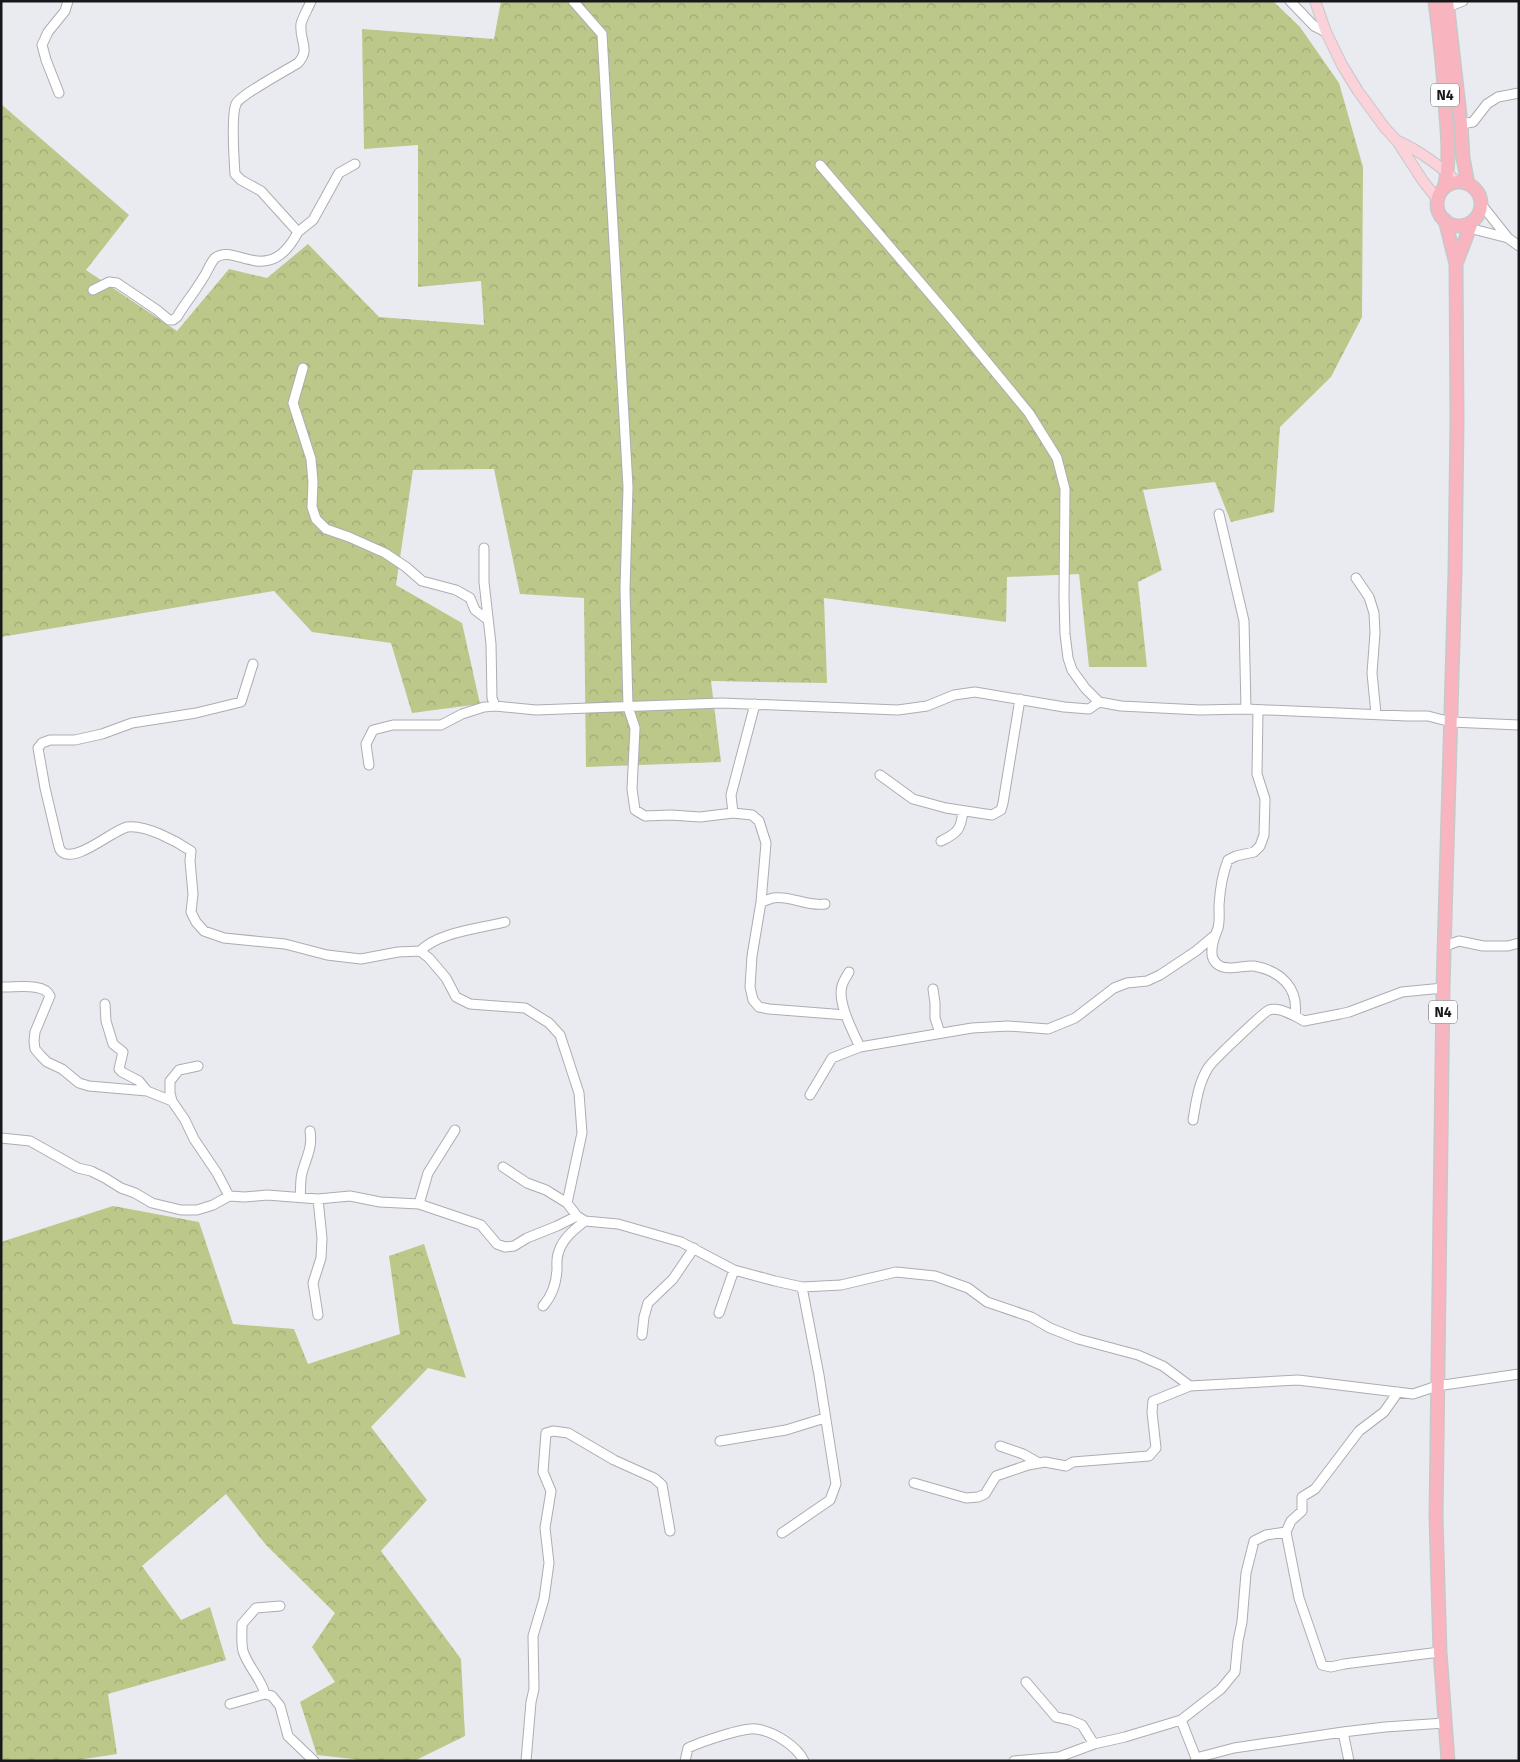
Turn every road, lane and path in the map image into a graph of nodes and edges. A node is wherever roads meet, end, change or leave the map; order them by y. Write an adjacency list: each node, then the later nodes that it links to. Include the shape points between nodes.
1 (68, 1): 10 (street, via 65,11 42,45)
2 (310, 1): 21 (street, via 301,25 303,58 239,99 234,115 235,174 262,191)
3 (573, 1): 36 (street, via 602,34 628,487 625,589)
4 (1290, 1): 9 (street, via 1314,26)
5 (1315, 1): 9 (main road)
6 (1436, 1): 16 (highway, N4)
7 (1463, 1): 8 (street)
8 (1448, 4): 12 (highway, N4)
9 (1326, 32): 13 (main road, via 1358,91)
10 (59, 93)
11 (1519, 93): 12 (street, via 1498,97 1487,104 1473,122)
12 (1461, 124): 16 (highway, N4, via 1463,158)
13 (1397, 141): 16 (main road); 17 (main road, via 1423,181)
14 (355, 164): 21 (street, via 339,172 313,220)
15 (820, 165): 33 (street, via 1029,413 1057,458 1065,489 1064,608 1068,658 1084,688)
16 (1458, 179): 17 (highway); 18 (highway, N4, via 1479,194)
17 (1441, 194): 19 (highway, N4, via 1438,211)
18 (1481, 204): 20 (highway, N4, via 1479,214); 22 (street)
19 (1445, 220): 20 (highway, via 1451,224); 24 (highway, N4)
20 (1468, 225): 22 (street); 24 (highway, N4)
21 (298, 232): 25 (street, via 290,246 270,260 257,261 230,255 215,258 173,320 117,283 109,282)
22 (1508, 238): 23 (street)
23 (1519, 246)
24 (1456, 264): 40 (highway, N4, via 1457,421)
25 (93, 290)
26 (303, 368): 30 (street, via 293,403 311,459 312,507 316,519 326,529 385,553 422,581 456,590 470,598 476,610)
27 (1219, 514): 37 (street, via 1244,621)
28 (484, 548): 30 (street)
29 (1356, 578): 39 (street, via 1369,597 1374,613 1372,673)
30 (488, 620): 35 (street, via 492,698)
31 (253, 664): 53 (street, via 241,702 132,723 85,738 42,743 38,748 45,788 61,850 67,854 80,852 117,830 141,827 191,851 192,912 204,931 224,938 285,944 327,955 361,959)
32 (1020, 700): 33 (street, via 1089,709); 34 (street, via 975,692 954,695 927,706 898,710); 44 (street, via 1000,810 992,814)
33 (1100, 702): 37 (street, via 1200,710)
34 (755, 704): 36 (street); 45 (street, via 731,795)
35 (496, 706): 36 (street, via 536,710); 42 (street, via 462,714 441,725 393,725 373,730 366,744)
36 (628, 707): 45 (street, via 635,728 634,810 645,816 700,817)
37 (1246, 709): 38 (street)
38 (1258, 711): 39 (street); 50 (street, via 1257,774 1266,799 1264,835 1254,852 1228,860 1222,874 1218,927)
39 (1376, 714): 40 (street, via 1428,716)
40 (1450, 722): 41 (street); 52 (highway, N4)
41 (1519, 725)
42 (369, 765)
43 (880, 775): 44 (street, via 913,799)
44 (963, 811): 46 (street, via 961,826 954,835)
45 (734, 813): 47 (street, via 752,815 763,831 766,843)
46 (941, 841)
47 (761, 902): 48 (street, via 780,898 817,906); 59 (street, via 752,956 750,987 753,1000 759,1007 769,1009)
48 (825, 904)
49 (505, 922): 53 (street, via 442,937)
50 (1214, 936): 60 (street, via 1212,953 1217,964 1229,968 1255,966 1282,977 1289,984 1296,1005); 61 (street, via 1160,975 1114,988 1075,1018 1048,1029 1008,1026)
51 (1519, 943): 52 (street, via 1483,946 1459,941)
52 (1445, 946): 56 (highway, N4)
53 (420, 951): 75 (street, via 446,978 456,997 470,1004 525,1008 560,1034 579,1093 582,1133)
54 (849, 972): 59 (street, via 841,987)
55 (1, 988): 64 (street, via 43,988 48,991 50,996 34,1041 35,1049 48,1062 89,1086)
56 (1444, 988): 60 (street, via 1402,992 1357,1010 1304,1021); 87 (highway, N4)
57 (933, 989): 61 (street, via 934,1018)
58 (105, 1004): 64 (street, via 113,1044 123,1052 119,1068 139,1081)
59 (846, 1015): 62 (street)
60 (1295, 1016): 67 (street, via 1269,1010 1253,1022 1208,1068 1200,1086)
61 (940, 1033): 62 (street)
62 (860, 1047): 65 (street, via 832,1058)
63 (198, 1066): 66 (street, via 180,1070 170,1081)
64 (147, 1091): 66 (street)
65 (810, 1094)
66 (172, 1101): 72 (street)
67 (1193, 1120)
68 (454, 1130): 76 (street, via 428,1173)
69 (310, 1131): 73 (street, via 312,1140)
70 (1, 1138): 72 (street, via 30,1141 152,1203 197,1210)
71 (503, 1167): 75 (street)
72 (229, 1196): 73 (street)
73 (300, 1197): 74 (street)
74 (318, 1199): 76 (street, via 350,1196 380,1202); 83 (street, via 321,1258 313,1282)
75 (567, 1203): 77 (street)
76 (419, 1204): 77 (street, via 481,1225 497,1244 505,1247)
77 (581, 1218): 78 (street, via 618,1224); 81 (street, via 559,1248 556,1283 552,1297)
78 (694, 1248): 79 (street); 84 (street, via 673,1279 648,1303)
79 (734, 1270): 80 (street); 82 (street)
80 (802, 1287): 86 (street, via 841,1285 896,1272 935,1276 968,1288 987,1302 1031,1317 1078,1340 1138,1355 1163,1366); 89 (street, via 820,1375)
81 (543, 1306)
82 (719, 1313)
83 (318, 1315)
84 (642, 1335)
85 (1519, 1374): 87 (street)
86 (1190, 1386): 88 (street, via 1298,1380); 92 (street, via 1153,1401 1156,1448 1149,1456 1073,1462 1066,1466)
87 (1437, 1386): 88 (street, via 1413,1394); 98 (highway, N4)
88 (1398, 1392): 95 (street, via 1384,1412 1359,1431 1315,1489 1302,1496 1302,1511 1291,1521)
89 (825, 1418): 90 (street, via 786,1430); 96 (street, via 836,1484 830,1500)
90 (720, 1440)
91 (1000, 1446): 92 (street)
92 (1038, 1463): 93 (street, via 996,1476 985,1494 978,1497 966,1498)
93 (914, 1483)
94 (670, 1531): 108 (street, via 662,1485 654,1478 614,1460 568,1433 553,1430 546,1433 543,1472 551,1491 546,1528 549,1563 544,1599 533,1636 534,1688)
95 (1286, 1532): 98 (street, via 1299,1598 1322,1665 1331,1667); 102 (street, via 1266,1535 1254,1541 1246,1572 1235,1672 1221,1689)
96 (782, 1533)
97 (280, 1606): 100 (street, via 256,1608 242,1624 242,1650)
98 (1440, 1652): 103 (highway, N4)
99 (1026, 1682): 105 (street, via 1056,1717 1082,1725)
100 (265, 1694): 101 (street); 107 (street, via 272,1696 280,1706 288,1736)
101 (230, 1704)
102 (1181, 1720): 105 (street); 106 (street)
103 (1445, 1723): 104 (street); 113 (highway, N4)
104 (1343, 1732): 106 (street, via 1234,1748); 112 (street)
105 (1094, 1744): 111 (street, via 1059,1758)
106 (1195, 1759)
107 (314, 1761)
108 (526, 1761)
109 (685, 1761): 110 (street, via 688,1748 756,1729 788,1743)
110 (804, 1761)
111 (1014, 1761)
112 (1349, 1761)
113 (1448, 1761)

